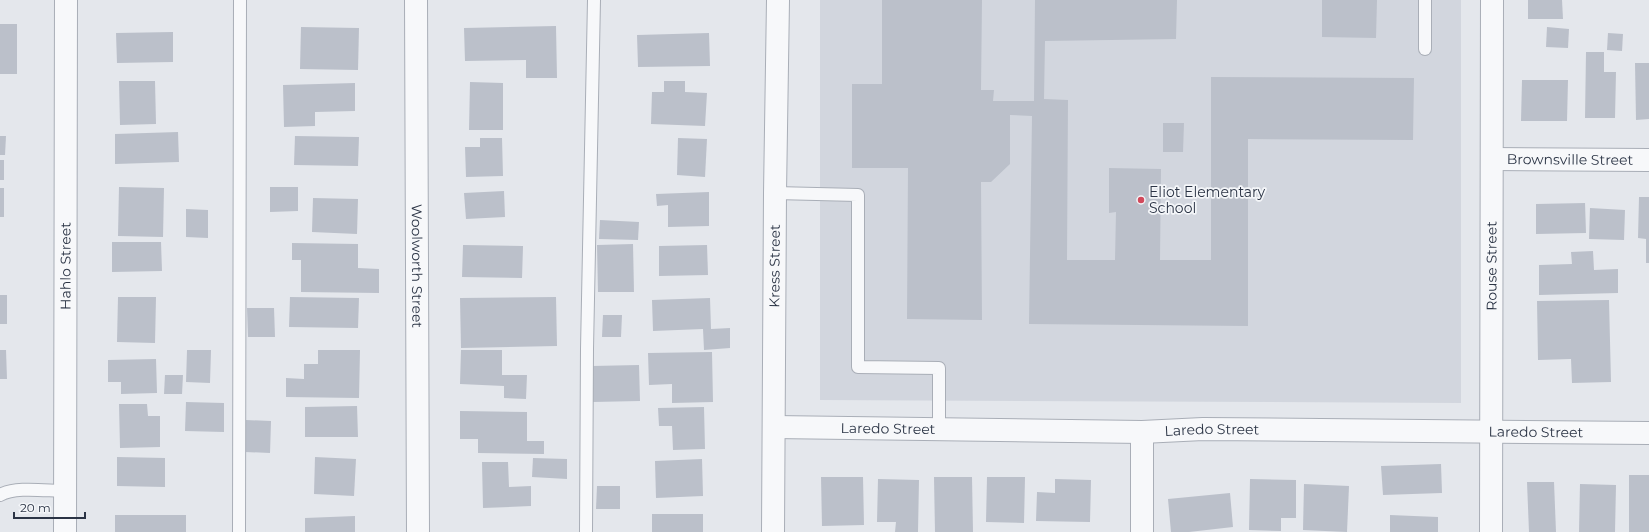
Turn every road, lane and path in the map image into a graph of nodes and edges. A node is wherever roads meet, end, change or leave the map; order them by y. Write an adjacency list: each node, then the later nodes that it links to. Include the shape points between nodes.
1 (66, 0): 17 (street, Hahlo Street)
2 (240, 0): 20 (lane)
3 (416, 0): 21 (street, Woolworth Street)
4 (594, 0): 22 (lane)
5 (778, 0): 11 (street, Kress Street)
6 (1425, 0): 8 (lane)
7 (1492, 0): 9 (street, Rouse Street)
8 (1425, 49)
9 (1492, 159): 10 (street, Brownsville Street); 15 (street, Rouse Street)
10 (1649, 160)
11 (775, 193): 12 (street, Kress Street); 13 (lane, via 858,195 858,367 939,368)
12 (774, 427): 13 (street, Laredo Street); 23 (street, Kress Street)
13 (939, 430): 14 (street, Laredo Street)
14 (1142, 432): 15 (street, Laredo Street, via 1211,429); 24 (street)
15 (1491, 433): 16 (street, Laredo Street); 25 (street, Rouse Street)
16 (1649, 433)
17 (65, 491): 18 (lane, via 14,490); 19 (street, Hahlo Street)
18 (0, 495)
19 (65, 532)
20 (239, 532)
21 (418, 532)
22 (586, 532)
23 (773, 532)
24 (1142, 532)
25 (1491, 532)

